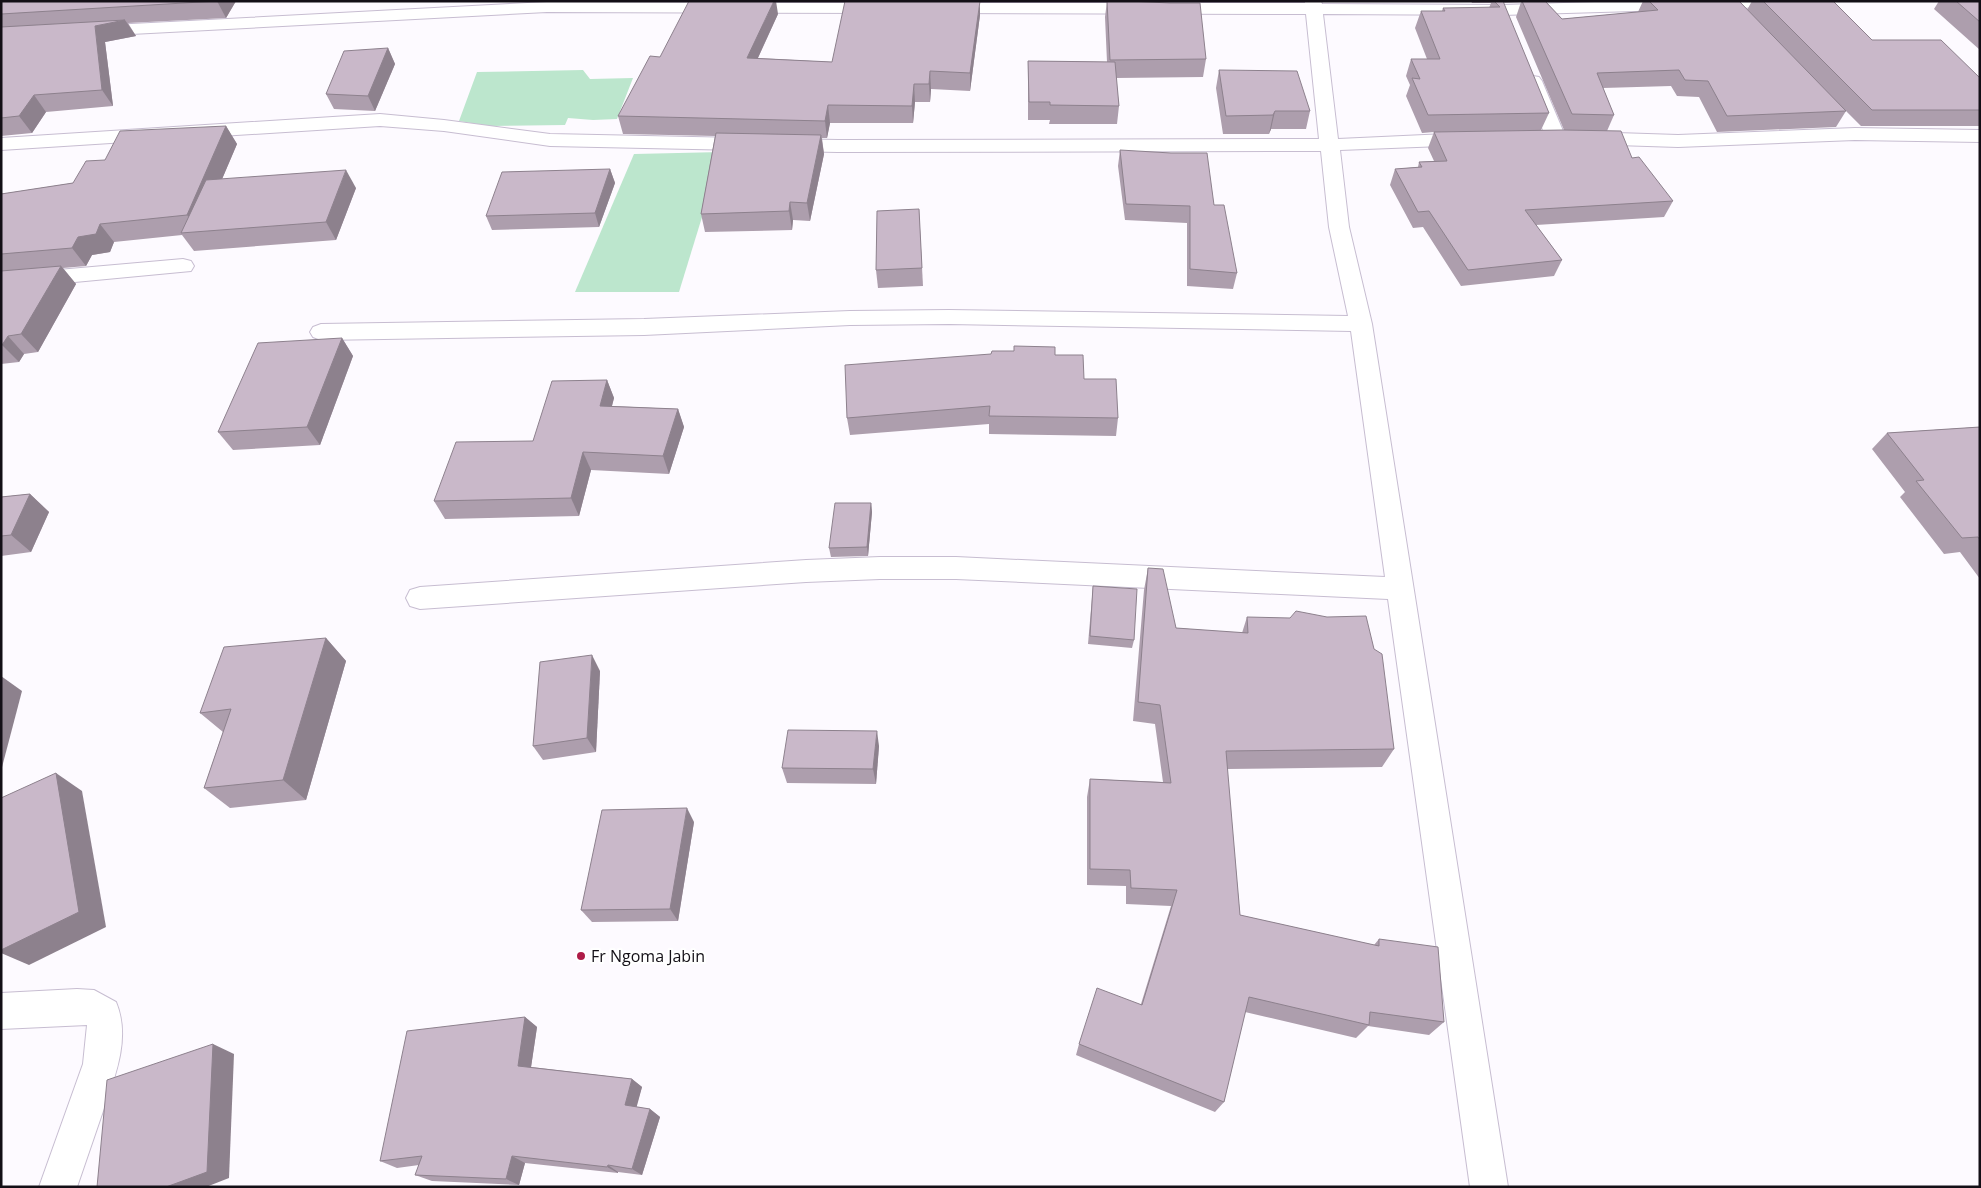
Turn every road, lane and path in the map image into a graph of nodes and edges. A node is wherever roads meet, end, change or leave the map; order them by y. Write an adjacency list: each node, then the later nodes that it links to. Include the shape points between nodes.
1 (1803, 1): 2 (street)
2 (1729, 3): 7 (street); 8 (street)
3 (1313, 4): 6 (street); 7 (street); 19 (street)
4 (864, 5): 5 (street); 10 (street, via 547,7)
5 (902, 8)
6 (930, 8)
7 (1503, 10): 9 (street)
8 (1742, 17)
9 (1510, 28)
10 (79, 32)
11 (1526, 64): 16 (street)
12 (1842, 120): 13 (street)
13 (1856, 134): 14 (street); 16 (street, via 1678,141)
14 (1980, 136)
15 (1536, 138): 16 (street)
16 (1556, 138)
17 (1490, 139): 19 (street)
18 (1, 144): 19 (street, via 380,120 440,124 550,140 838,146)
19 (1330, 145): 22 (street, via 1339,227)
20 (183, 266): 21 (street)
21 (1, 282)
22 (1362, 324): 23 (street, via 949,317 644,327); 24 (street)
23 (321, 332)
24 (1400, 589): 25 (street, via 956,568 880,568); 28 (street)
25 (420, 598)
26 (1, 1011): 27 (street, via 77,1007 94,1008 104,1014 101,1064)
27 (58, 1187)
28 (1489, 1187)

